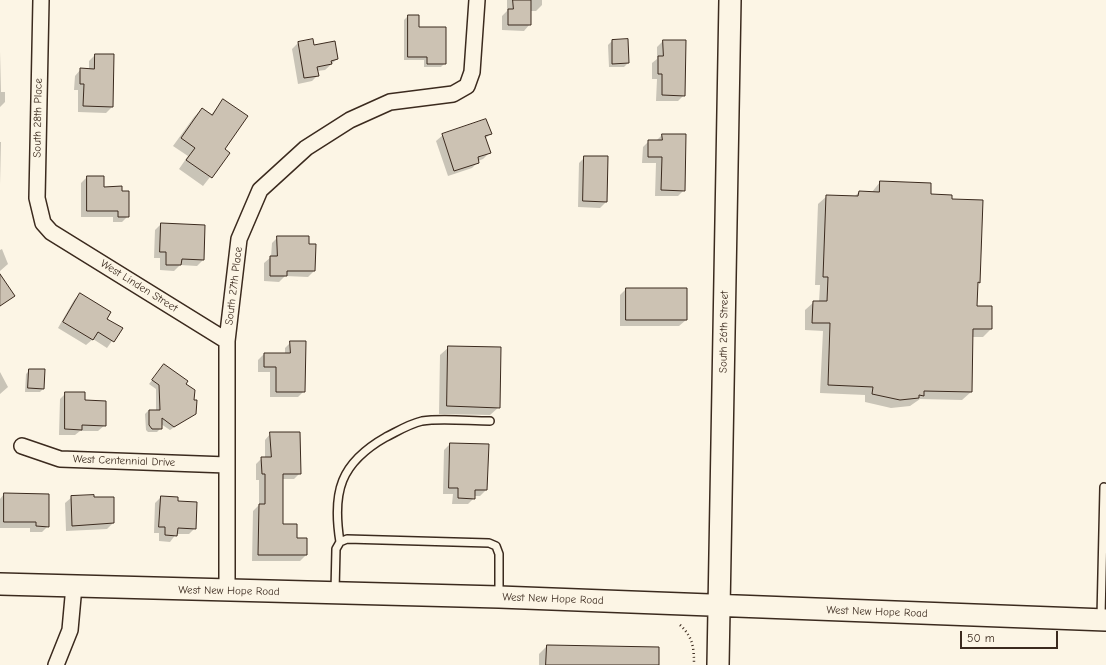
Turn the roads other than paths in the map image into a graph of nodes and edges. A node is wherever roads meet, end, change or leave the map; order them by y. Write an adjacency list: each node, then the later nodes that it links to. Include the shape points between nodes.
1 (41, 0): 4 (street, South 28th Place, via 37,198 43,223)
2 (476, 0): 5 (street, South 27th Place, via 472,72 467,86 453,94 390,102 350,120 306,148 260,190 239,239)
3 (730, 0): 16 (main road, South 26th Street)
4 (51, 232): 5 (street, West Linden Street)
5 (227, 341): 8 (street, South 27th Place)
6 (490, 422): 10 (lane, via 423,421 406,426 375,444 355,462 343,478 338,493 336,516)
7 (22, 446): 8 (street, West Centennial Drive, via 60,459)
8 (227, 465): 13 (street, South 27th Place)
9 (1104, 487): 17 (lane)
10 (340, 542): 14 (lane, via 336,549); 15 (lane, via 347,539 489,542 496,546 499,554)
11 (0, 584): 12 (main road, West New Hope Road)
12 (74, 586): 13 (main road, West New Hope Road); 18 (street, via 70,630)
13 (227, 591): 14 (main road, West New Hope Road)
14 (335, 593): 15 (main road, West New Hope Road)
15 (499, 597): 16 (main road, West New Hope Road)
16 (719, 605): 17 (main road, West New Hope Road); 19 (main road, South 26th Street)
17 (1103, 620)
18 (56, 665)
19 (718, 665)

